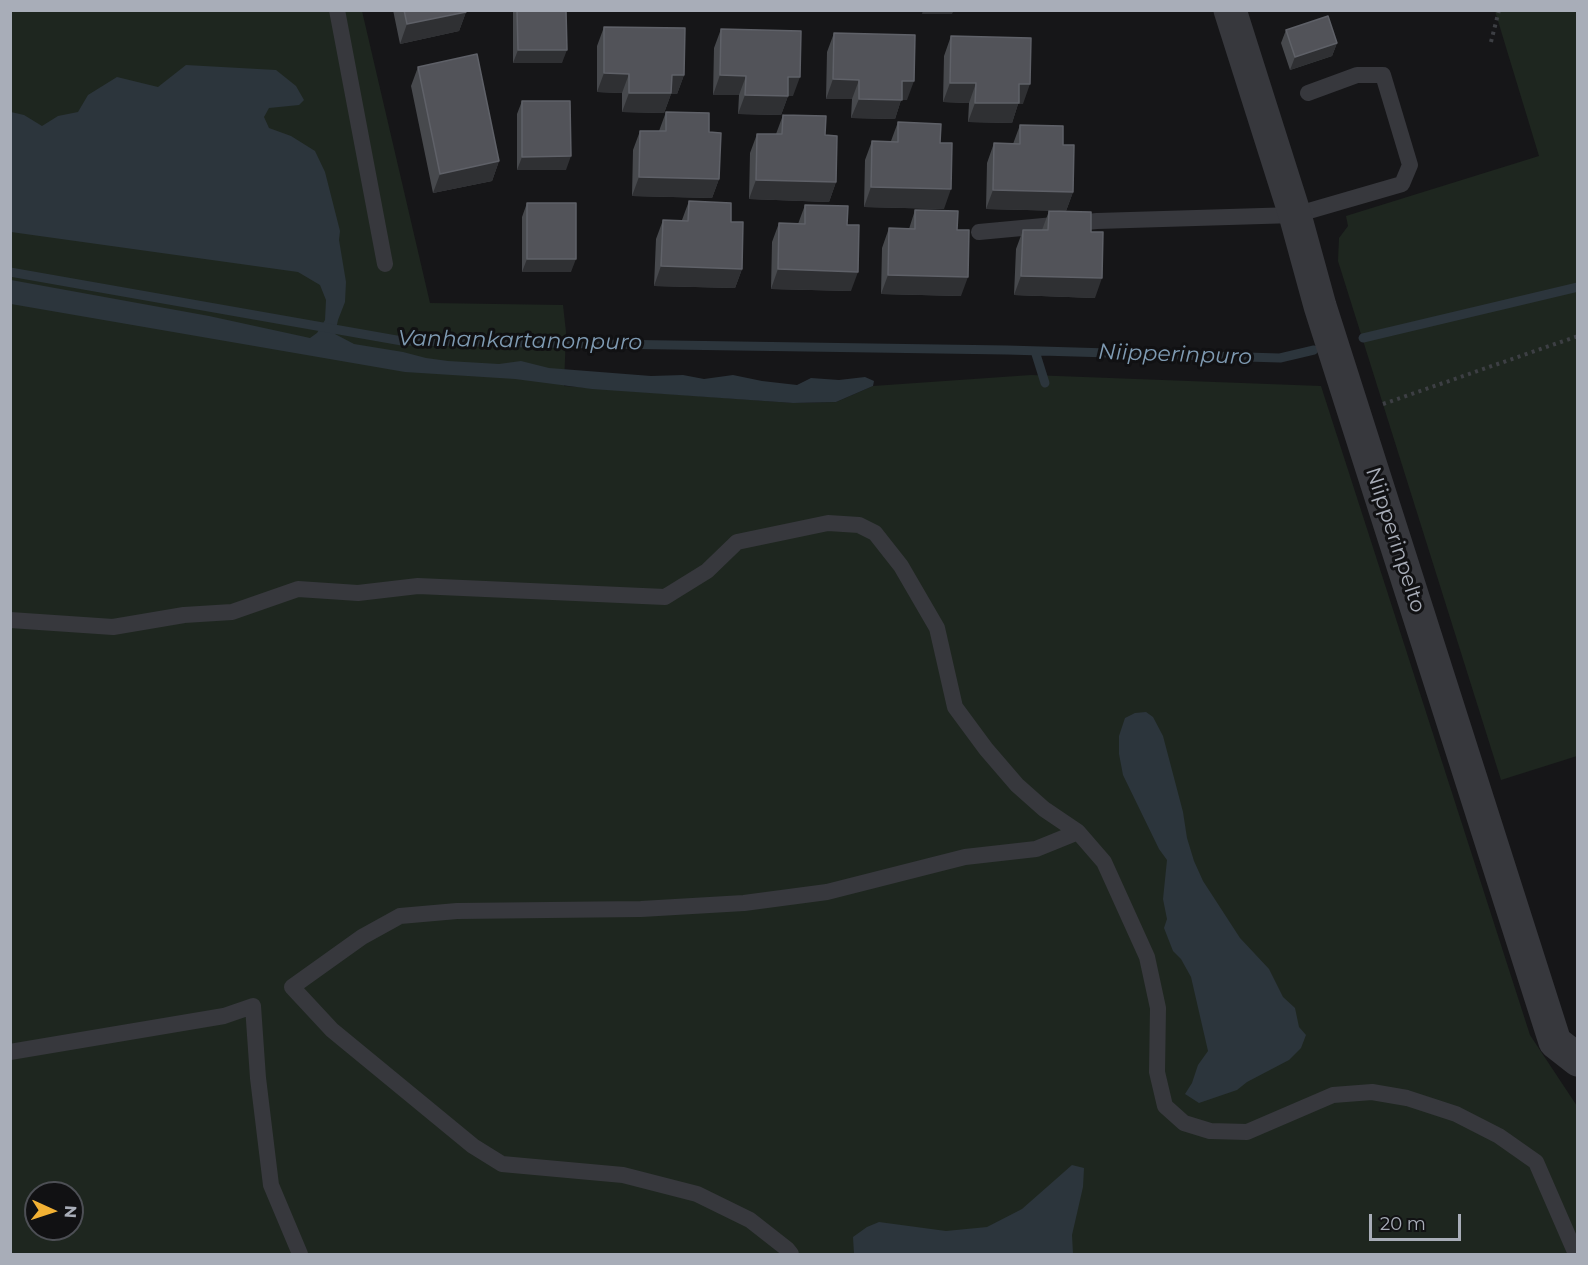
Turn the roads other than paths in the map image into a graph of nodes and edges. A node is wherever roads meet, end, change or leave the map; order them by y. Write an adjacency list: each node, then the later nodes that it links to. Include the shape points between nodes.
1 (337, 10): 6 (lane)
2 (1230, 10): 4 (street, Niipperinpelto)
3 (1308, 93): 4 (lane, via 1357,75 1383,75 1410,165 1402,184)
4 (1295, 215): 5 (lane, via 1097,221); 10 (street, Niipperinpelto, via 1320,306 1555,1042)
5 (979, 232)
6 (385, 264)
7 (10, 620): 8 (lane, via 113,627 184,615 232,612 298,589 358,593 418,586 665,597 706,571 737,542 828,523 860,525 875,533 901,566 937,628 955,707 1017,784)
8 (1078, 832): 12 (lane, via 1036,849 965,857 827,892 744,903 400,916 362,937 292,987 332,1030 473,1146 502,1164 622,1175 697,1194 750,1220); 13 (lane, via 1104,862 1147,957 1158,1008 1157,1072 1166,1106 1184,1123 1210,1131 1247,1132 1334,1095 1372,1092 1407,1098 1456,1114 1499,1136 1536,1162)
9 (10, 1052): 11 (lane, via 224,1016 253,1006 271,1185)
10 (1578, 1060)
11 (300, 1254)
12 (791, 1254)
13 (1576, 1254)

